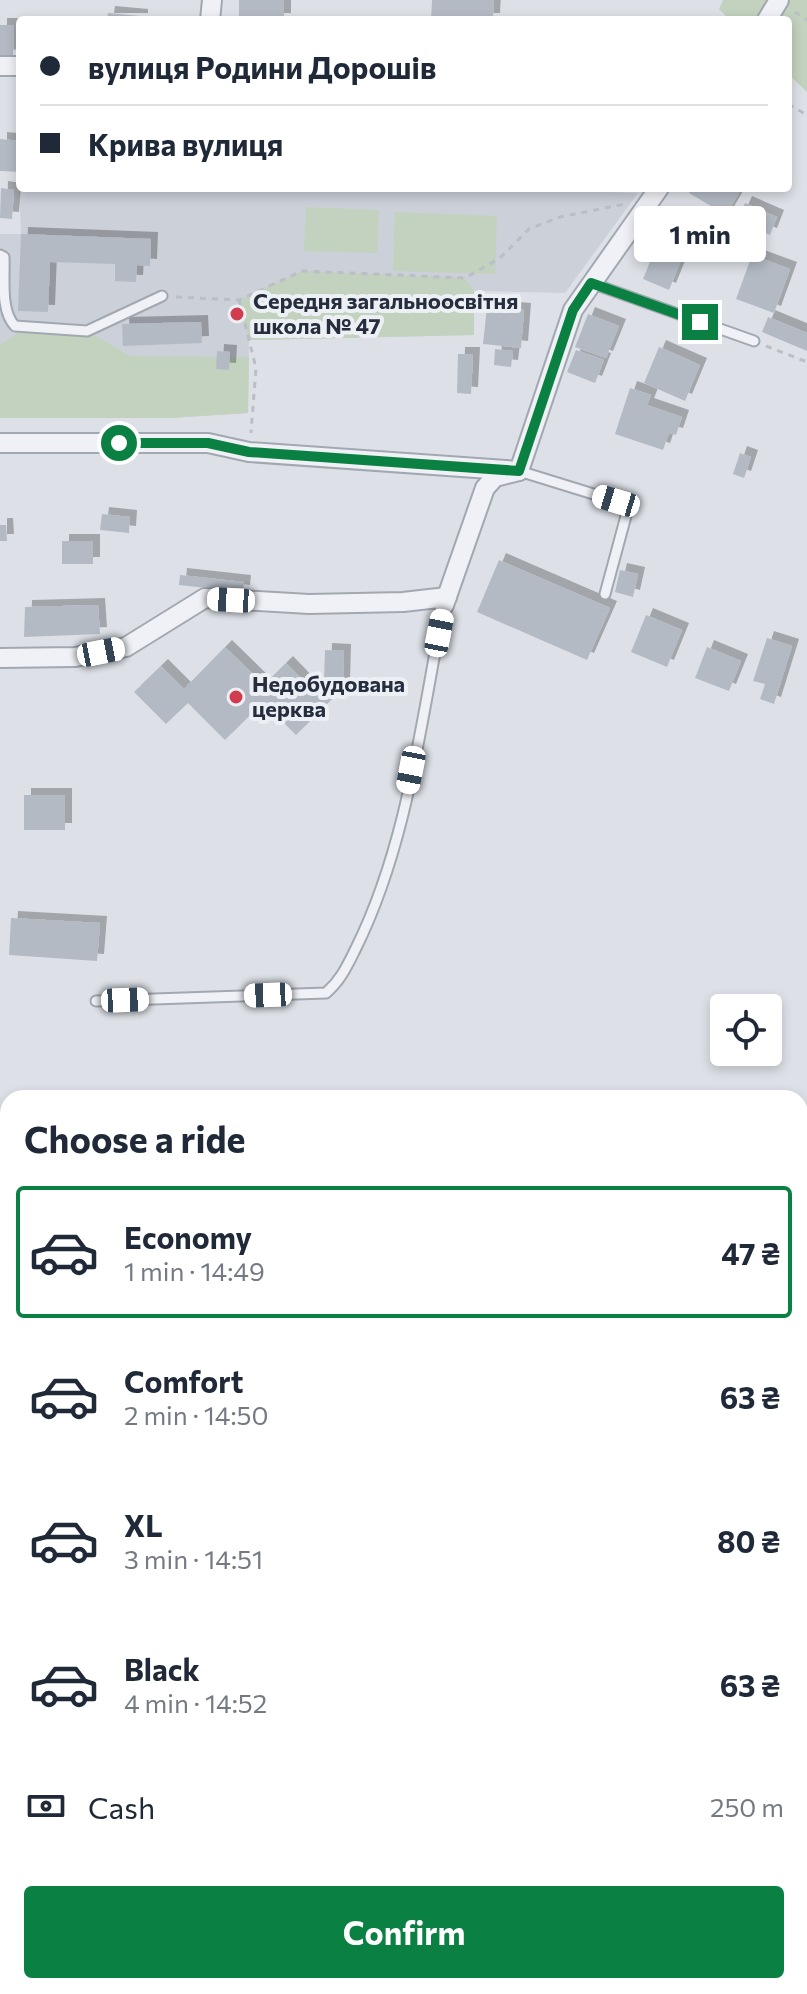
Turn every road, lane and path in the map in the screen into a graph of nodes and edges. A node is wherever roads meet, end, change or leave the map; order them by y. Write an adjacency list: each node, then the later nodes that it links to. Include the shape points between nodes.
1 (654, 192): 6 (path, via 529,229 500,258 465,278 302,271)
2 (656, 192): 4 (street)
3 (0, 255): 5 (lane, via 9,320 15,326 87,331)
4 (591, 283): 7 (lane); 11 (street, via 573,310)
5 (162, 296): 6 (path)
6 (239, 300): 10 (path, via 256,368)
7 (754, 341): 8 (path)
8 (807, 362)
9 (0, 443): 10 (street, via 208,443)
10 (249, 452): 11 (street)
11 (519, 471): 12 (lane, via 624,508); 13 (street, via 495,477 485,488)
12 (605, 594)
13 (446, 601): 14 (street, via 309,604 205,598 126,647 75,657); 15 (lane, via 400,825 372,915 339,982 326,993)
14 (0, 658)
15 (96, 1001)

